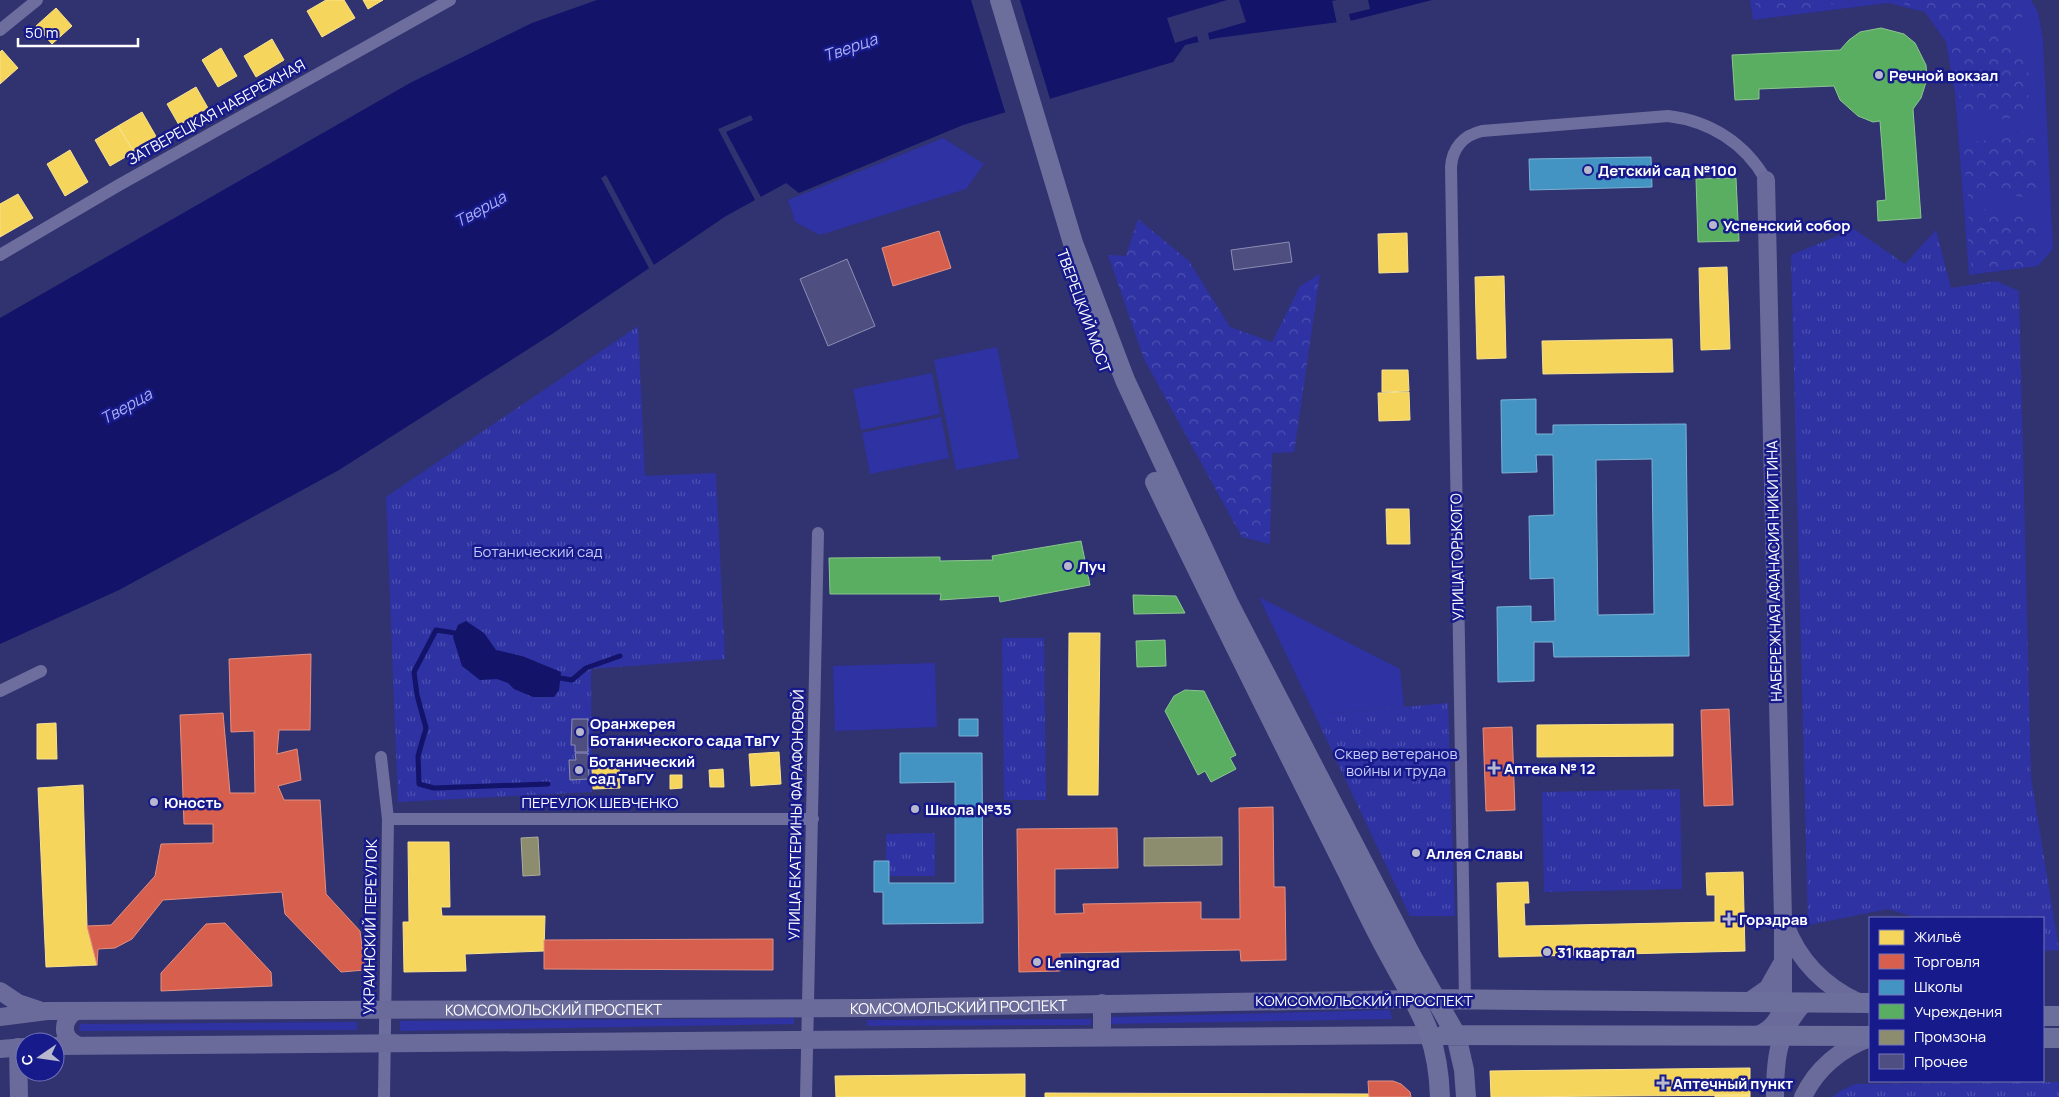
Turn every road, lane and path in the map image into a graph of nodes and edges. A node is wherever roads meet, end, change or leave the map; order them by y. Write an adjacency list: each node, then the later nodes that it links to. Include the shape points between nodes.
1 (37, 0): 5 (street)
2 (450, 0): 7 (street, ЗАТВЕРЕЦКАЯ НАБЕРЕЖНАЯ)
3 (986, 0): 9 (main road, ТВЕРЕЦКИЙ МОСТ, via 1057,236 1092,334 1132,431)
4 (1000, 0): 9 (main road, ТВЕРЕЦКИЙ МОСТ, via 1062,208 1101,321)
5 (0, 30)
6 (1766, 180): 15 (street, НАБЕРЕЖНАЯ АФАНАСИЯ НИКИТИНА); 20 (street, УЛИЦА ГОРЬКОГО, via 1734,142 1707,126 1658,115 1482,131 1458,145 1452,158)
7 (0, 255)
8 (818, 533): 13 (street, УЛИЦА ЕКАТЕРИНЫ ФАРАФОНОВОЙ)
9 (1222, 606): 18 (main road, via 1382,941); 19 (main road)
10 (41, 671): 11 (street)
11 (0, 692)
12 (381, 757): 14 (street, УКРАИНСКИЙ ПЕРЕУЛОК)
13 (812, 819): 14 (street, ПЕРЕУЛОК ШЕВЧЕНКО); 26 (street, УЛИЦА ЕКАТЕРИНЫ ФАРАФОНОВОЙ)
14 (388, 820): 27 (street, УКРАИНСКИЙ ПЕРЕУЛОК)
15 (1783, 919): 16 (street, НАБЕРЕЖНАЯ АФАНАСИЯ НИКИТИНА); 24 (street, via 1796,948 1816,973 1833,988)
16 (1782, 962): 21 (street, via 1771,984); 22 (street, НАБЕРЕЖНАЯ АФАНАСИЯ НИКИТИНА)
17 (0, 991): 28 (street, КОМСОМОЛЬСКИЙ ПРОСПЕКТ, via 25,1006)
18 (1415, 999): 19 (main road, КОМСОМОЛЬСКИЙ ПРОСПЕКТ); 25 (street, КОМСОМОЛЬСКИЙ ПРОСПЕКТ); 33 (main road)
19 (1435, 999): 20 (main road, КОМСОМОЛЬСКИЙ ПРОСПЕКТ); 34 (main road)
20 (1465, 1000): 21 (main road, КОМСОМОЛЬСКИЙ ПРОСПЕКТ)
21 (1748, 1002): 22 (main road, КОМСОМОЛЬСКИЙ ПРОСПЕКТ)
22 (1783, 1003): 23 (main road, КОМСОМОЛЬСКИЙ ПРОСПЕКТ); 35 (street, via 1775,1023)
23 (1804, 1003): 24 (main road, КОМСОМОЛЬСКИЙ ПРОСПЕКТ); 36 (street)
24 (1865, 1003)
25 (1102, 1004): 26 (street, КОМСОМОЛЬСКИЙ ПРОСПЕКТ); 37 (street)
26 (807, 1008): 27 (street, КОМСОМОЛЬСКИЙ ПРОСПЕКТ); 42 (street, УЛИЦА ЕКАТЕРИНЫ ФАРАФОНОВОЙ)
27 (386, 1010): 29 (street, КОМСОМОЛЬСКИЙ ПРОСПЕКТ); 43 (street, УКРАИНСКИЙ ПЕРЕУЛОК)
28 (47, 1011): 29 (street, КОМСОМОЛЬСКИЙ ПРОСПЕКТ); 32 (street, КОМСОМОЛЬСКИЙ ПРОСПЕКТ)
29 (76, 1011): 44 (street, via 67,1019 65,1028 67,1038)
30 (2044, 1016): 31 (main road)
31 (2059, 1016)
32 (0, 1017)
33 (1432, 1035): 34 (main road, КОМСОМОЛЬСКИЙ ПРОСПЕКТ); 37 (street, КОМСОМОЛЬСКИЙ ПРОСПЕКТ); 52 (main road, via 1440,1071)
34 (1456, 1035): 35 (main road, КОМСОМОЛЬСКИЙ ПРОСПЕКТ); 53 (main road)
35 (1757, 1035): 36 (main road, КОМСОМОЛЬСКИЙ ПРОСПЕКТ)
36 (1783, 1035): 38 (main road, КОМСОМОЛЬСКИЙ ПРОСПЕКТ); 54 (street, via 1775,1061)
37 (1102, 1037): 42 (street, КОМСОМОЛЬСКИЙ ПРОСПЕКТ)
38 (1869, 1037)
39 (1869, 1038): 55 (street, via 1827,1063)
40 (2044, 1038): 41 (main road)
41 (2059, 1038)
42 (806, 1039): 43 (street, КОМСОМОЛЬСКИЙ ПРОСПЕКТ); 51 (street, УЛИЦА ЕКАТЕРИНЫ ФАРАФОНОВОЙ)
43 (385, 1044): 44 (street, КОМСОМОЛЬСКИЙ ПРОСПЕКТ); 50 (street, УКРАИНСКИЙ ПЕРЕУЛОК)
44 (77, 1045): 45 (street, КОМСОМОЛЬСКИЙ ПРОСПЕКТ)
45 (65, 1046)
46 (15, 1048): 47 (street)
47 (0, 1050)
48 (20, 1082): 49 (street)
49 (19, 1097)
50 (384, 1097)
51 (806, 1097)
52 (1440, 1097)
53 (1466, 1097)
54 (1775, 1097)
55 (1803, 1097)

